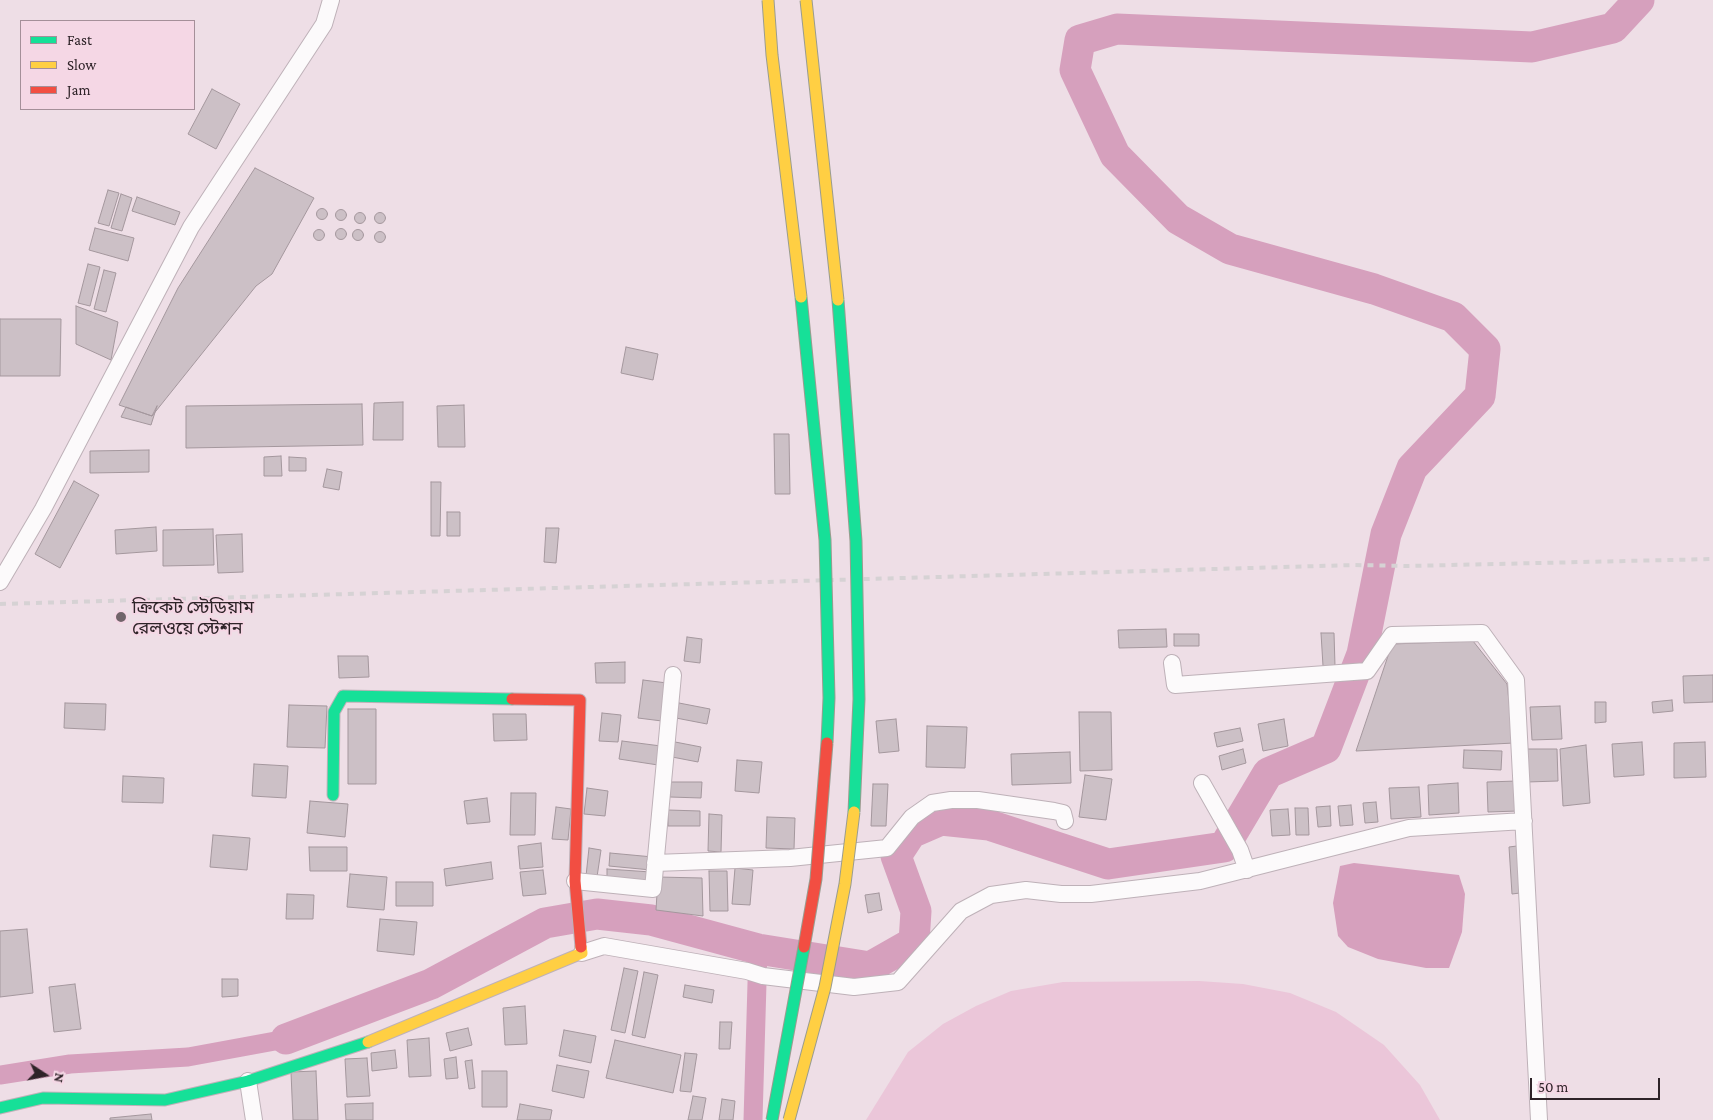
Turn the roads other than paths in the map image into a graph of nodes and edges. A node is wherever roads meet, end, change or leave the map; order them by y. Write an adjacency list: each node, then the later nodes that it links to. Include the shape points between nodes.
1 (331, 0): 4 (street, via 324,24 191,227 43,509)
2 (768, 0): 18 (main road, bridge, via 808,354 825,540 829,698 816,879)
3 (806, 0): 19 (main road, bridge, via 843,358 856,541 860,699 856,799 845,884 825,987)
4 (0, 582)
5 (1172, 663): 10 (street, via 1175,685 1367,671 1392,635 1482,633 1516,680)
6 (673, 675): 11 (street)
7 (1202, 783): 12 (street)
8 (333, 795): 13 (main road, via 334,712 343,696 580,700)
9 (1065, 821): 11 (street, via 1063,813 1054,811 978,800 951,800 932,804 912,817 887,848 790,858)
10 (1524, 821): 12 (street, via 1409,828); 20 (street)
11 (656, 864): 13 (street, via 653,889)
12 (1247, 870): 14 (street, via 1200,881 1121,891 1061,894 1026,890 991,895 961,911 898,982 854,987 763,976 604,946)
13 (575, 881): 14 (main road)
14 (582, 953): 15 (main road, via 382,1038)
15 (248, 1081): 16 (main road, via 166,1100 43,1098); 17 (street)
16 (0, 1108)
17 (254, 1120)
18 (772, 1120)
19 (789, 1120)
20 (1539, 1120)

